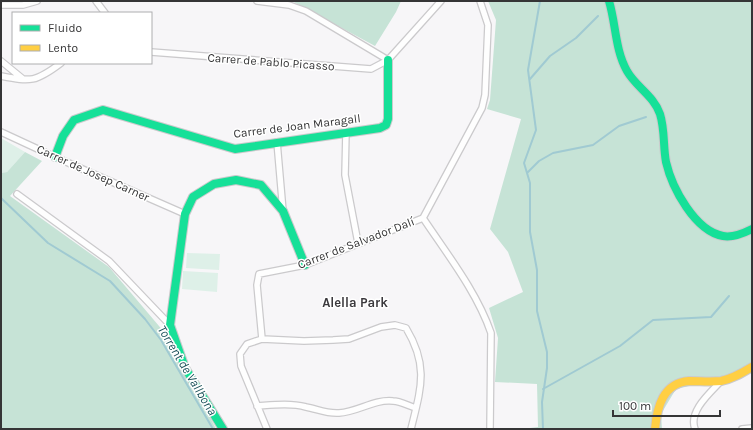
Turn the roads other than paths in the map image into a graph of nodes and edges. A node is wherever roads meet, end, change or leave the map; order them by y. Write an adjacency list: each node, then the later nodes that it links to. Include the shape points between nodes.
1 (37, 1): 7 (street)
2 (96, 1): 8 (street)
3 (257, 1): 10 (street, via 289,5 306,11)
4 (441, 1): 10 (street, Carrer de Pablo Picasso)
5 (480, 1): 22 (street, via 488,25 485,95 482,108)
6 (609, 1): 23 (street, via 624,66 635,85 654,102 660,113 669,174 682,200 699,221 717,234 734,236)
7 (1, 4)
8 (104, 12)
9 (152, 52): 10 (street, Carrer de Pablo Picasso, via 371,70)
10 (388, 60): 16 (street, Carrer de Joan Maragall, via 386,125)
11 (1, 61): 14 (street)
12 (60, 64): 14 (street, via 42,77)
13 (1, 76): 14 (street)
14 (25, 81)
15 (1, 132): 18 (street, Carrer de Josep Carner)
16 (346, 132): 17 (street, Carrer de Joan Maragall); 24 (street, via 345,175)
17 (277, 142): 18 (street, Carrer de Joan Maragall, via 235,149 104,110 74,120 63,136); 20 (street)
18 (55, 157): 21 (street, Carrer de Josep Carner)
19 (17, 194): 26 (street, via 109,261)
20 (284, 210): 21 (street, via 261,185 236,180 214,184 192,197); 25 (street)
21 (185, 214): 26 (street)
22 (423, 218): 24 (street, Carrer de Salvador Dalí); 36 (street, via 462,277 491,333)
23 (752, 229)
24 (358, 243): 25 (street, Carrer de Salvador Dalí)
25 (305, 265): 27 (street, Carrer de Salvador Dalí, via 259,274 256,285)
26 (170, 325): 33 (street, via 185,368)
27 (262, 339): 30 (street, via 247,344 240,354 241,366); 31 (street, via 338,340 349,339 381,327 395,325 406,328 421,364 421,387)
28 (752, 368): 29 (street)
29 (722, 380): 37 (street, via 684,382 673,386 661,399); 38 (street, via 694,415)
30 (257, 406): 31 (street, via 282,404 338,414 351,412 372,403 393,400); 34 (street)
31 (416, 408): 35 (street)
32 (752, 428): 39 (street)
33 (223, 429)
34 (267, 429)
35 (411, 429)
36 (490, 429)
37 (655, 429)
38 (695, 429)
39 (742, 429)

